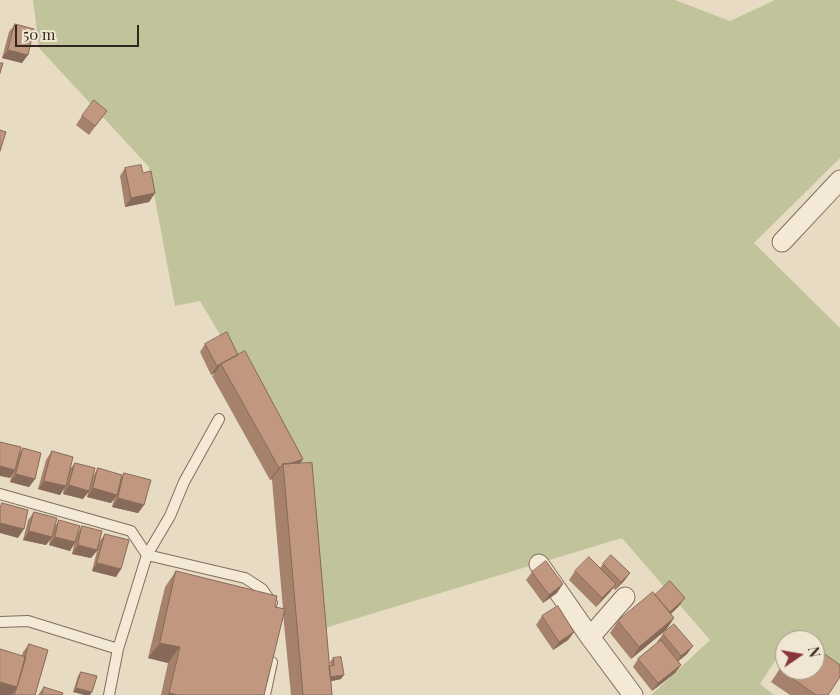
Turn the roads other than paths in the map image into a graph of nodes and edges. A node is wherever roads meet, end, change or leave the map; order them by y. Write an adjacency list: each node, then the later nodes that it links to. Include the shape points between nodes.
1 (840, 180): 2 (street)
2 (782, 242)
3 (219, 419): 5 (lane)
4 (0, 494): 5 (lane, via 132,531)
5 (148, 556): 8 (lane, via 245,578 262,589); 12 (lane)
6 (538, 564): 10 (street)
7 (625, 598): 10 (street)
8 (274, 611)
9 (0, 622): 12 (lane, via 28,621)
10 (590, 637): 15 (street)
11 (274, 647): 14 (lane)
12 (118, 649): 13 (lane)
13 (109, 695)
14 (265, 695)
15 (633, 695)

